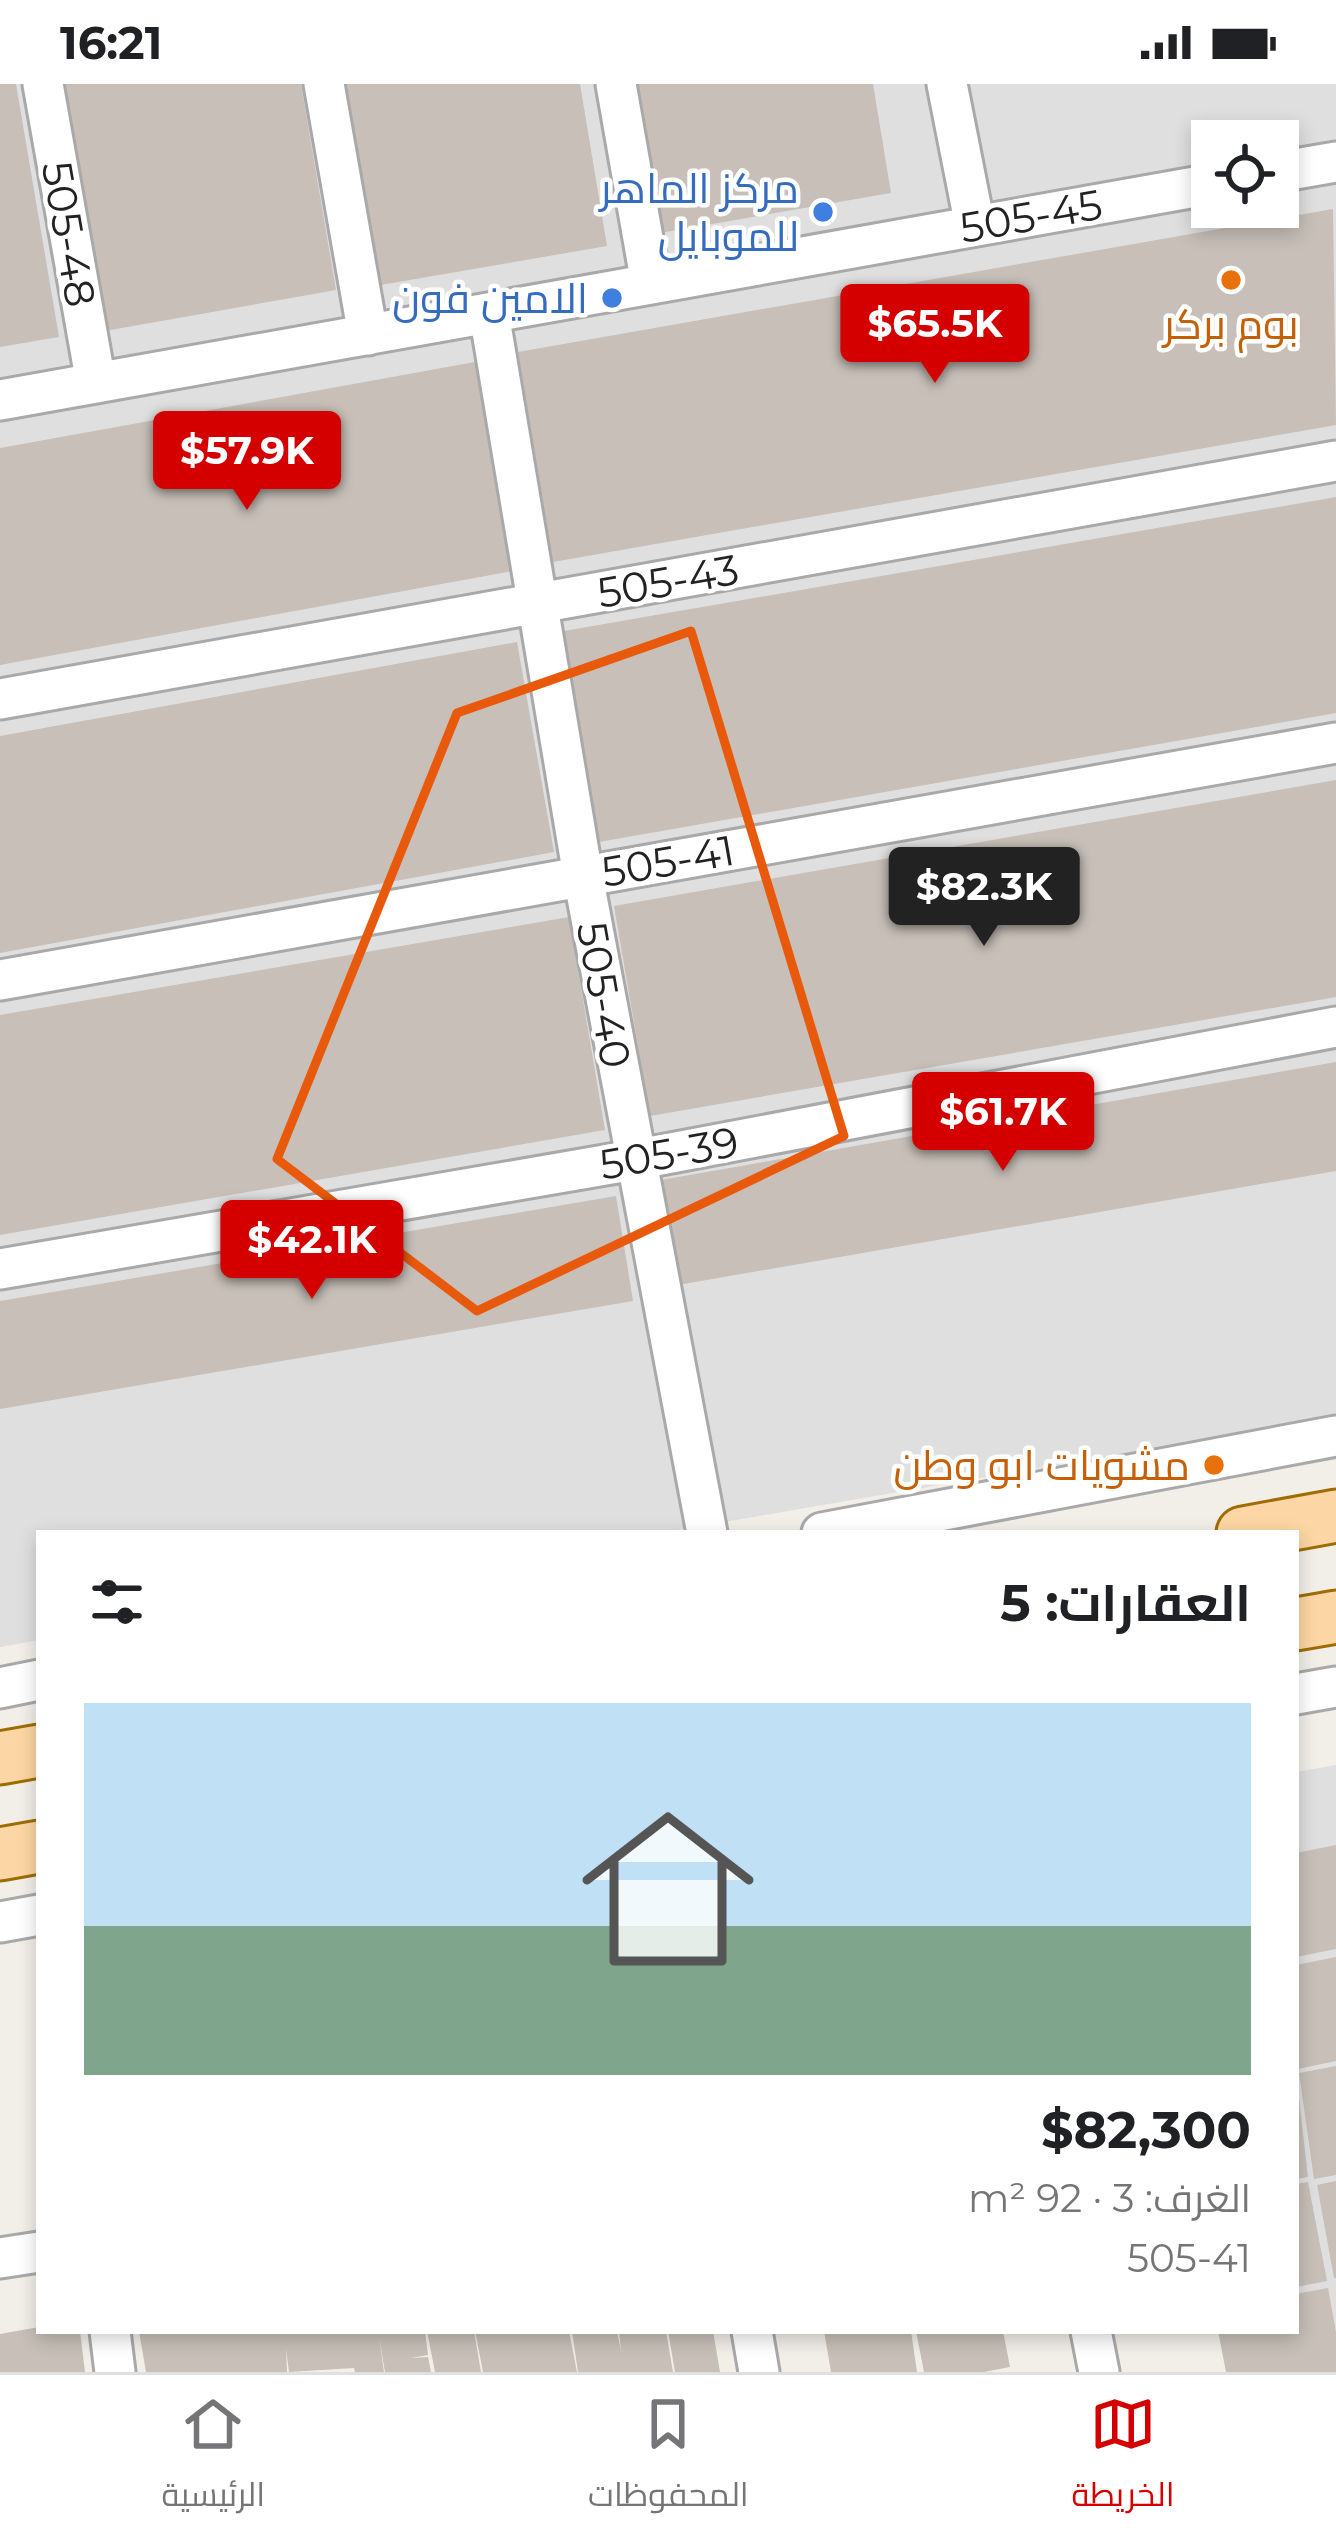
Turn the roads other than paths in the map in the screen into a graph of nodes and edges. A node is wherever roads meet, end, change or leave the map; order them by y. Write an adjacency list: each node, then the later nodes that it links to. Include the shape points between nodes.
1 (43, 84): 12 (street, 505-48)
2 (323, 84): 11 (street)
3 (616, 84): 9 (street)
4 (947, 84): 8 (street)
5 (1336, 162): 6 (street)
6 (1299, 168)
7 (1191, 188): 8 (street, 505-45)
8 (975, 226): 9 (street, 505-45)
9 (651, 284): 10 (street, 505-45)
10 (489, 313): 11 (street, 505-45); 15 (street, 505-40)
11 (368, 335): 12 (street, 505-45)
12 (96, 383): 13 (street, 505-45)
13 (0, 400)
14 (1336, 460): 15 (street, 505-43)
15 (539, 604): 16 (street, 505-43); 18 (street, 505-40)
16 (0, 699)
17 (1336, 743): 18 (street, 505-41)
18 (583, 876): 19 (street, 505-41); 21 (street, 505-40)
19 (0, 980)
20 (1336, 1027): 21 (street, 505-39)
21 (634, 1160): 22 (street, 505-39); 25 (street, 505-40)
22 (0, 1269)
23 (1336, 1436): 26 (street)
24 (1336, 1516): 27 (main road)
25 (706, 1530)
26 (838, 1530)
27 (1259, 1530)
28 (1336, 1617): 29 (main road)
29 (1299, 1623)
30 (36, 1681): 32 (street)
31 (1336, 1687): 33 (street)
32 (0, 1688)
33 (1299, 1693)
34 (36, 1752): 35 (main road)
35 (0, 1758)
36 (36, 1848): 37 (main road)
37 (0, 1854)
38 (36, 1916): 39 (street)
39 (0, 1922)
40 (36, 2252): 41 (street)
41 (0, 2258)
42 (110, 2334): 45 (street)
43 (753, 2334): 46 (street)
44 (1091, 2334): 47 (street)
45 (115, 2372)
46 (759, 2372)
47 (1099, 2372)

